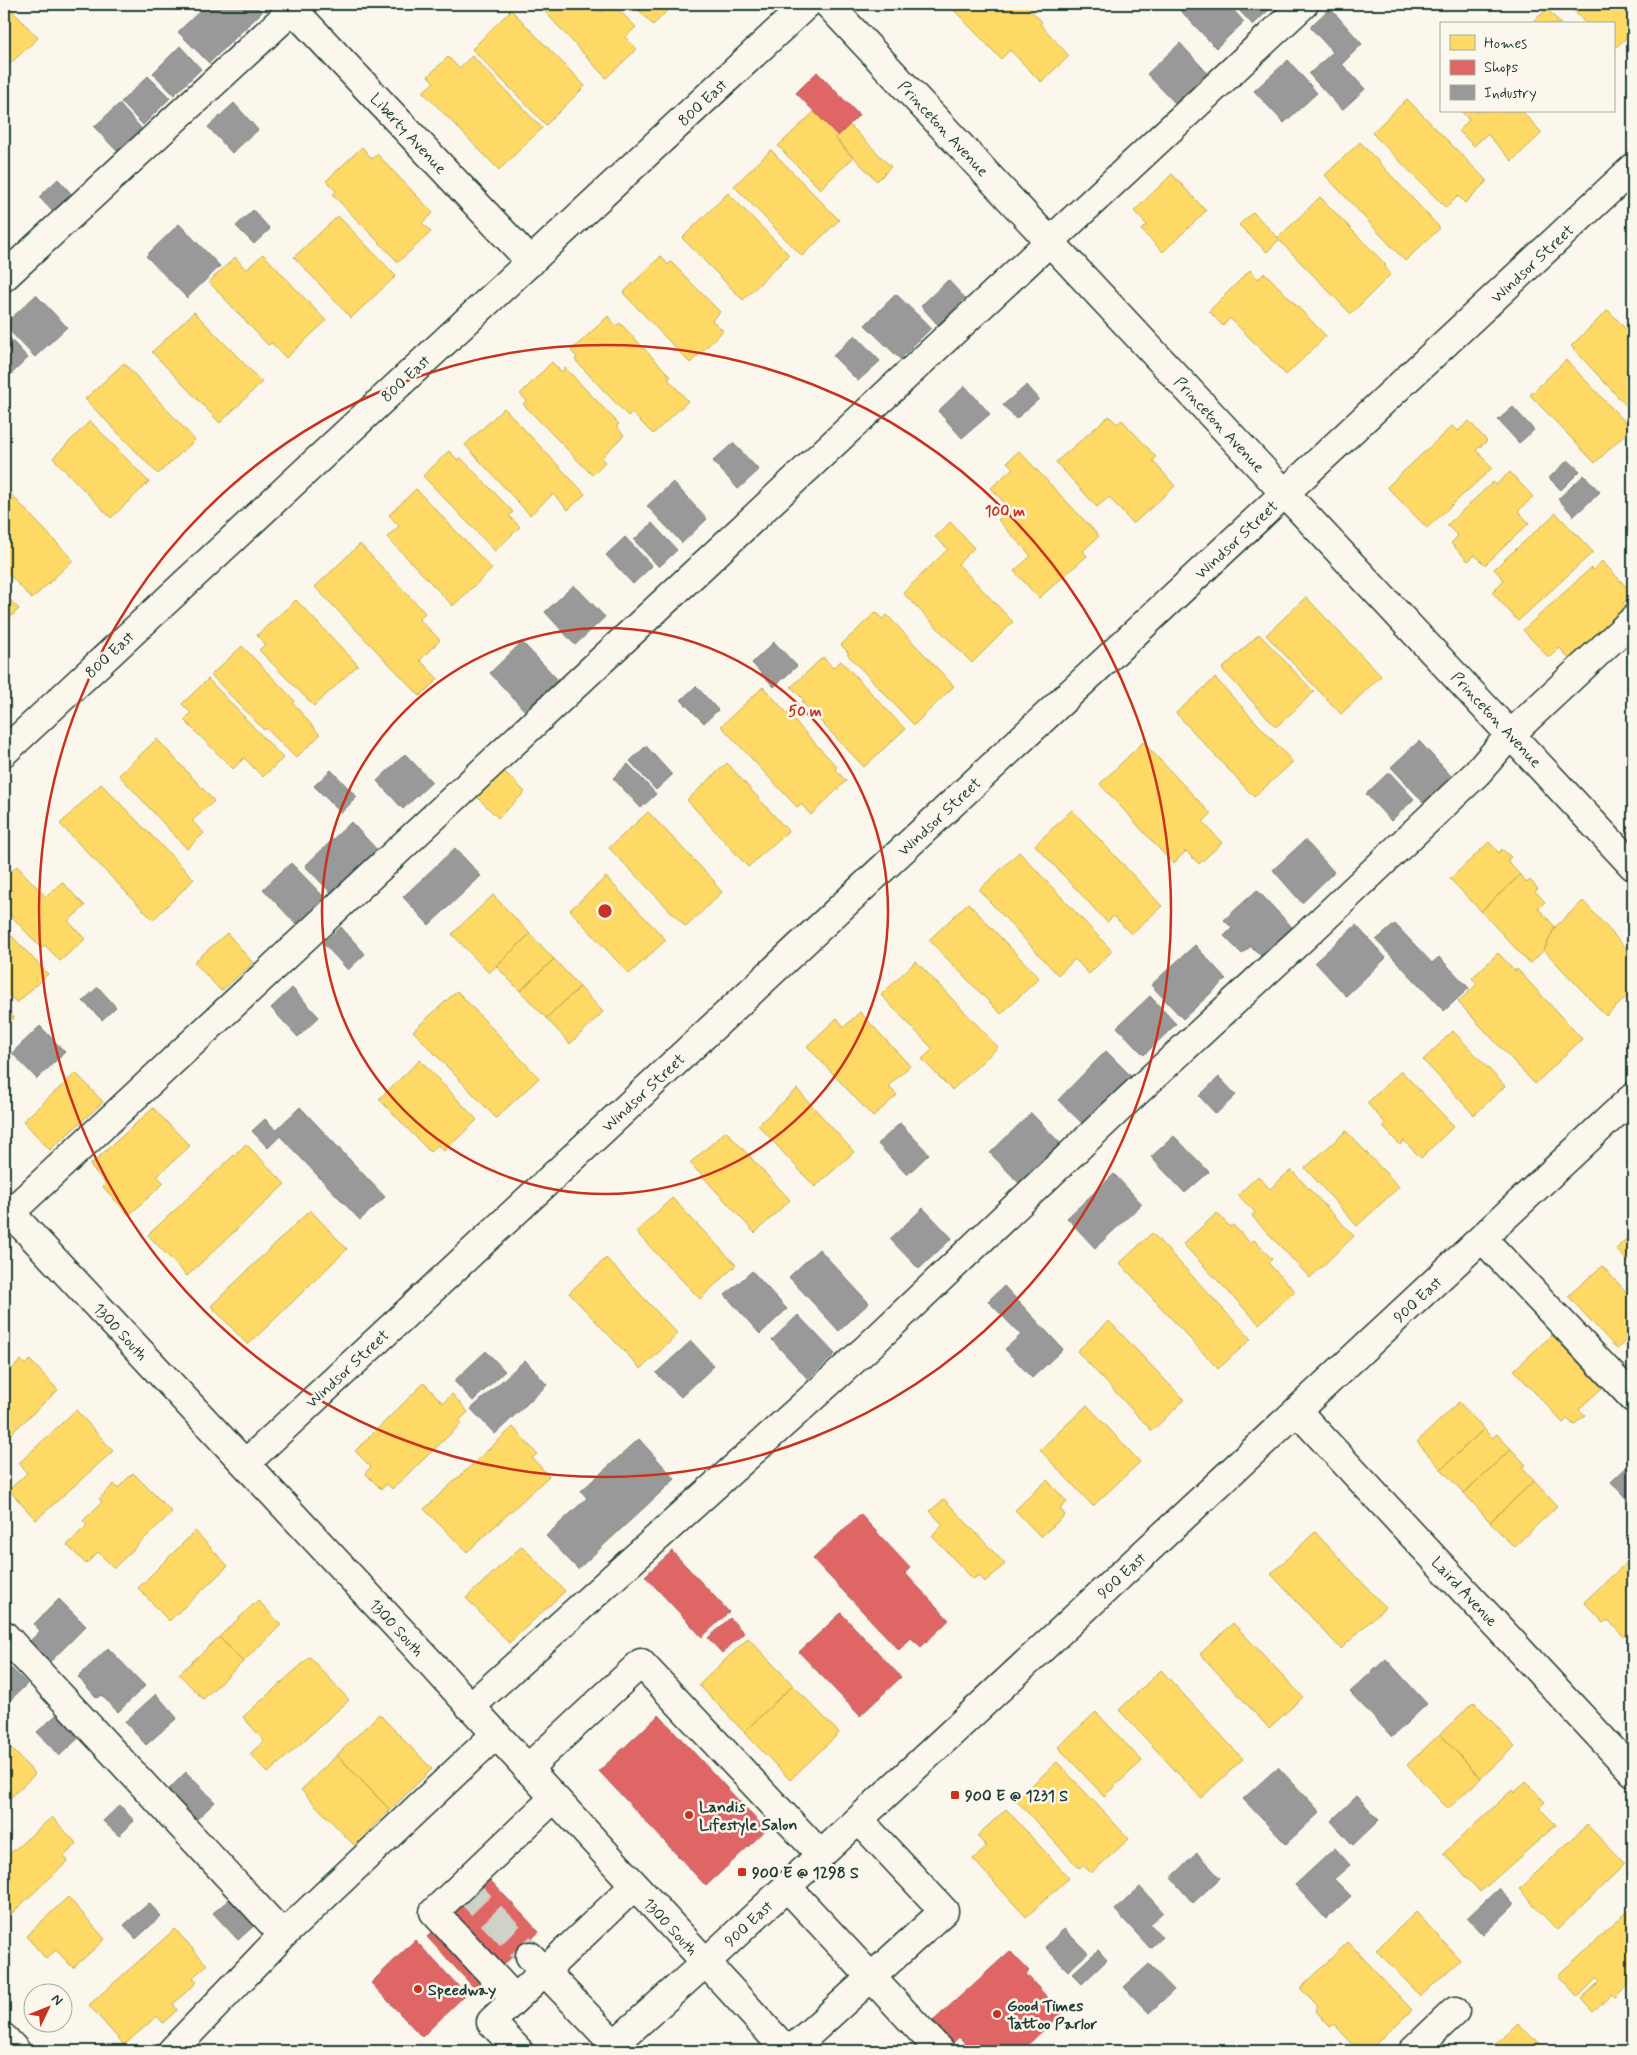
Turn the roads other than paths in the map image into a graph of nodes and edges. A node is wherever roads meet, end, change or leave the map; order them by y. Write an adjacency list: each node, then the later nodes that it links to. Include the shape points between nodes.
1 (807, 4): 7 (street, 800 East)
2 (828, 4): 6 (street, Princeton Avenue)
3 (1304, 4): 6 (street)
4 (293, 6): 7 (street, Liberty Avenue); 8 (street)
5 (1633, 168): 9 (street, Windsor Street)
6 (1050, 241): 9 (street, Princeton Avenue); 15 (street)
7 (530, 262): 12 (street, 800 East)
8 (4, 277)
9 (1285, 492): 11 (street, Princeton Avenue); 19 (street, Windsor Street)
10 (1633, 620): 11 (street)
11 (1511, 734): 13 (street, Princeton Avenue); 21 (street, via 1477,773 867,1348)
12 (4, 752)
13 (1633, 866)
14 (1633, 1097): 16 (street, 900 East)
15 (7, 1209): 19 (street, 1300 South)
16 (1482, 1238): 17 (street); 18 (street, 900 East)
17 (1633, 1398)
18 (1297, 1411): 24 (street, Laird Avenue); 26 (street, 900 East)
19 (246, 1463): 21 (street, 1300 South)
20 (4, 1635): 30 (street)
21 (470, 1707): 22 (street, 1300 South)
22 (496, 1734): 23 (street, 1300 South); 30 (street)
23 (527, 1769): 25 (street, 1300 South); 27 (street, via 641,1663)
24 (1633, 1772)
25 (554, 1798): 28 (street, 1300 South); 34 (street, via 434,1912)
26 (859, 1820): 27 (street, 900 East); 33 (street, via 944,1911)
27 (821, 1855): 29 (street, 900 East)
28 (634, 1886): 31 (street); 32 (street, 1300 South)
29 (787, 1887): 32 (street, 900 East); 33 (street)
30 (283, 1935): 39 (street)
31 (537, 1963): 34 (street); 37 (street)
32 (705, 1963): 37 (street, 900 East); 41 (street, 1300 South)
33 (870, 1978): 41 (street); 42 (street)
34 (515, 1998): 40 (street, via 491,2022)
35 (1455, 2011): 43 (street)
36 (4, 2038): 38 (street)
37 (610, 2048)
38 (16, 2051)
39 (172, 2051)
40 (519, 2051)
41 (789, 2051)
42 (940, 2051)
43 (1413, 2051)

